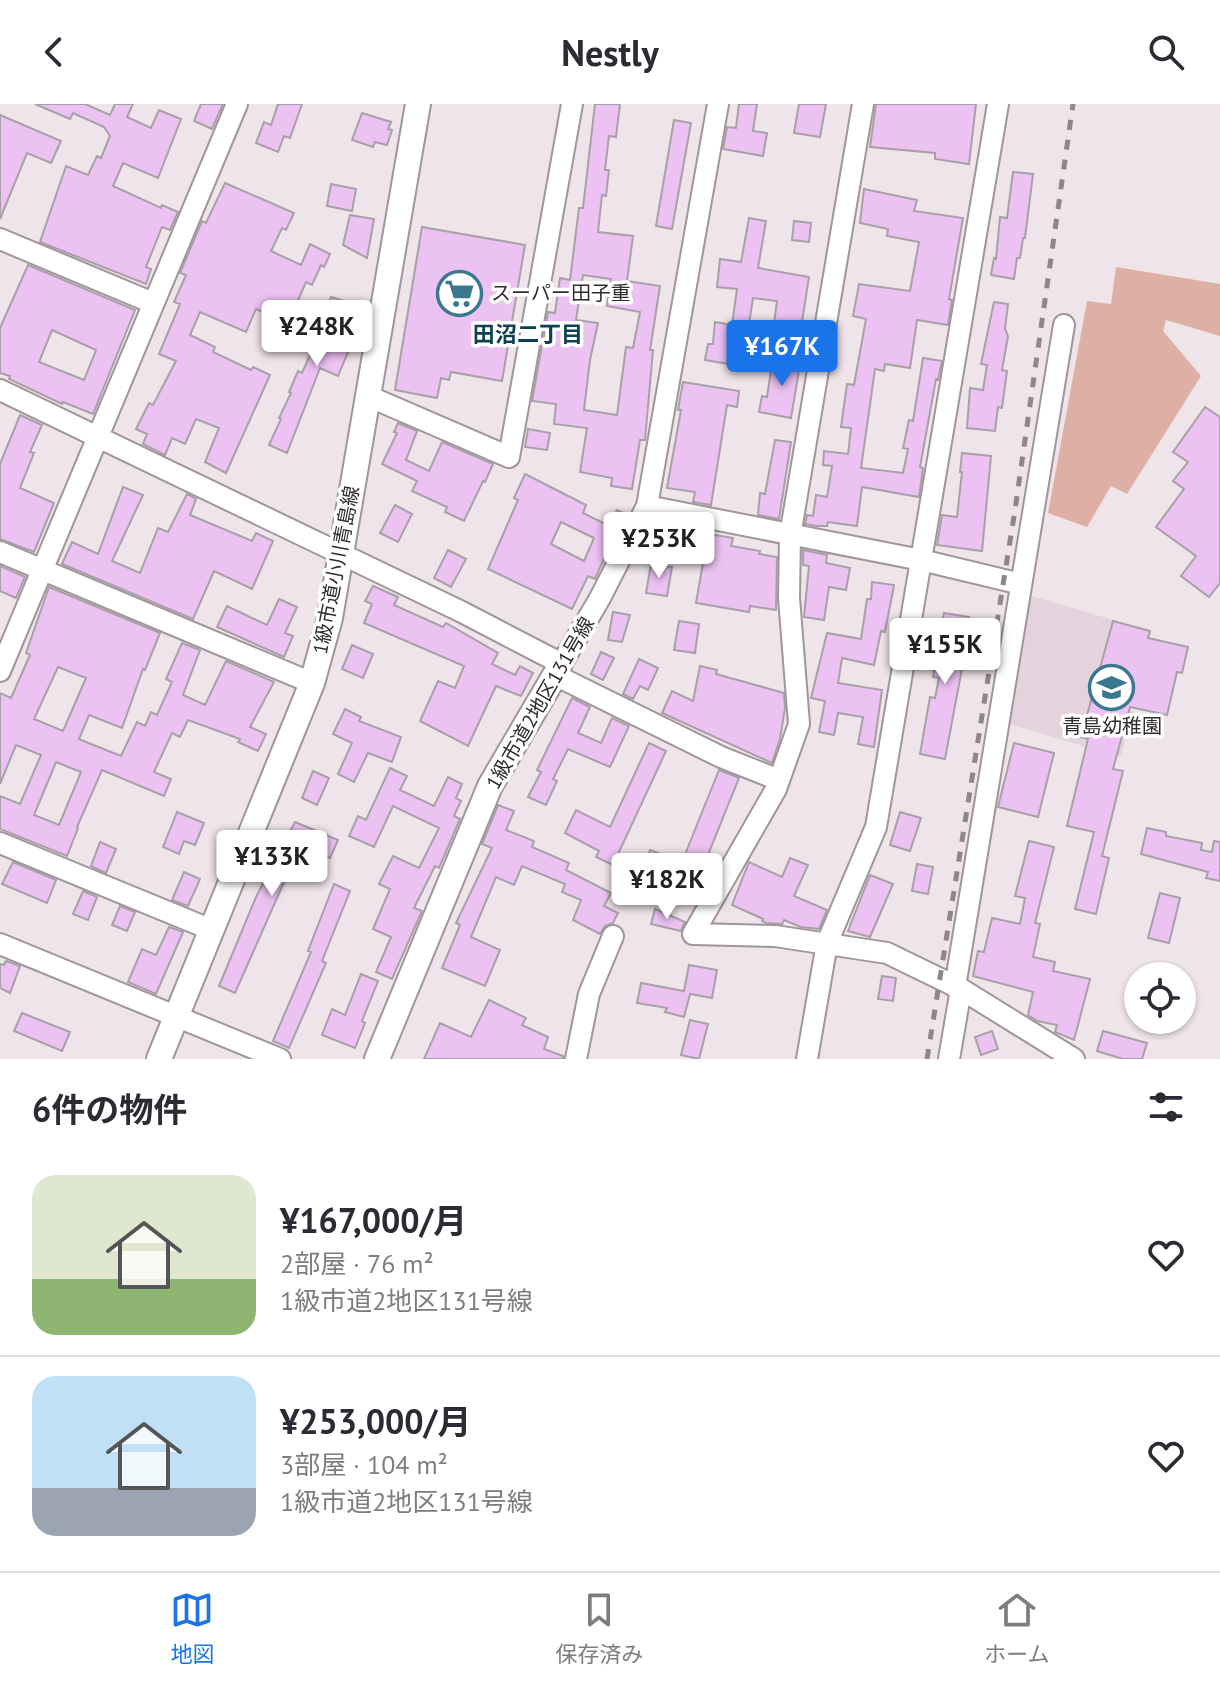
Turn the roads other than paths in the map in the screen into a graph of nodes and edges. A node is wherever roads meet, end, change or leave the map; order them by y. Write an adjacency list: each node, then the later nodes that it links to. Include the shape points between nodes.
1 (237, 104): 8 (street)
2 (418, 104): 11 (street, 1級市道小川青島線)
3 (572, 104): 11 (street, via 509,457)
4 (718, 104): 13 (street, 1級市道2地区131号線)
5 (863, 104): 14 (street)
6 (998, 104): 17 (street)
7 (0, 239): 8 (street)
8 (153, 303): 12 (street)
9 (1064, 325): 19 (street)
10 (0, 390): 12 (street)
11 (368, 396): 16 (street, 1級市道小川青島線)
12 (96, 438): 16 (street); 18 (street)
13 (647, 506): 14 (street); 20 (street, 1級市道2地区131号線)
14 (790, 536): 17 (street); 23 (street, via 799,724)
15 (0, 552): 18 (street)
16 (341, 556): 20 (street, via 462,612); 22 (street, 1級市道小川青島線)
17 (921, 560): 19 (street); 27 (street, via 876,827)
18 (43, 568): 21 (street); 22 (street)
19 (1021, 584): 29 (street)
20 (558, 670): 23 (street, via 721,757); 33 (street, 1級市道2地区131号線, via 490,786)
21 (0, 671)
22 (312, 683): 25 (street, 1級市道小川青島線)
23 (779, 780): 27 (street, via 693,934)
24 (0, 843): 25 (street)
25 (212, 930): 30 (street, 1級市道小川青島線)
26 (613, 936): 34 (street, via 589,994)
27 (827, 943): 29 (street, via 887,953); 35 (street)
28 (0, 944): 30 (street)
29 (958, 988): 36 (street); 37 (street)
30 (176, 1018): 31 (street, 1級市道小川青島線); 32 (street)
31 (159, 1059)
32 (280, 1059)
33 (377, 1059)
34 (576, 1059)
35 (807, 1059)
36 (949, 1059)
37 (1074, 1059)

